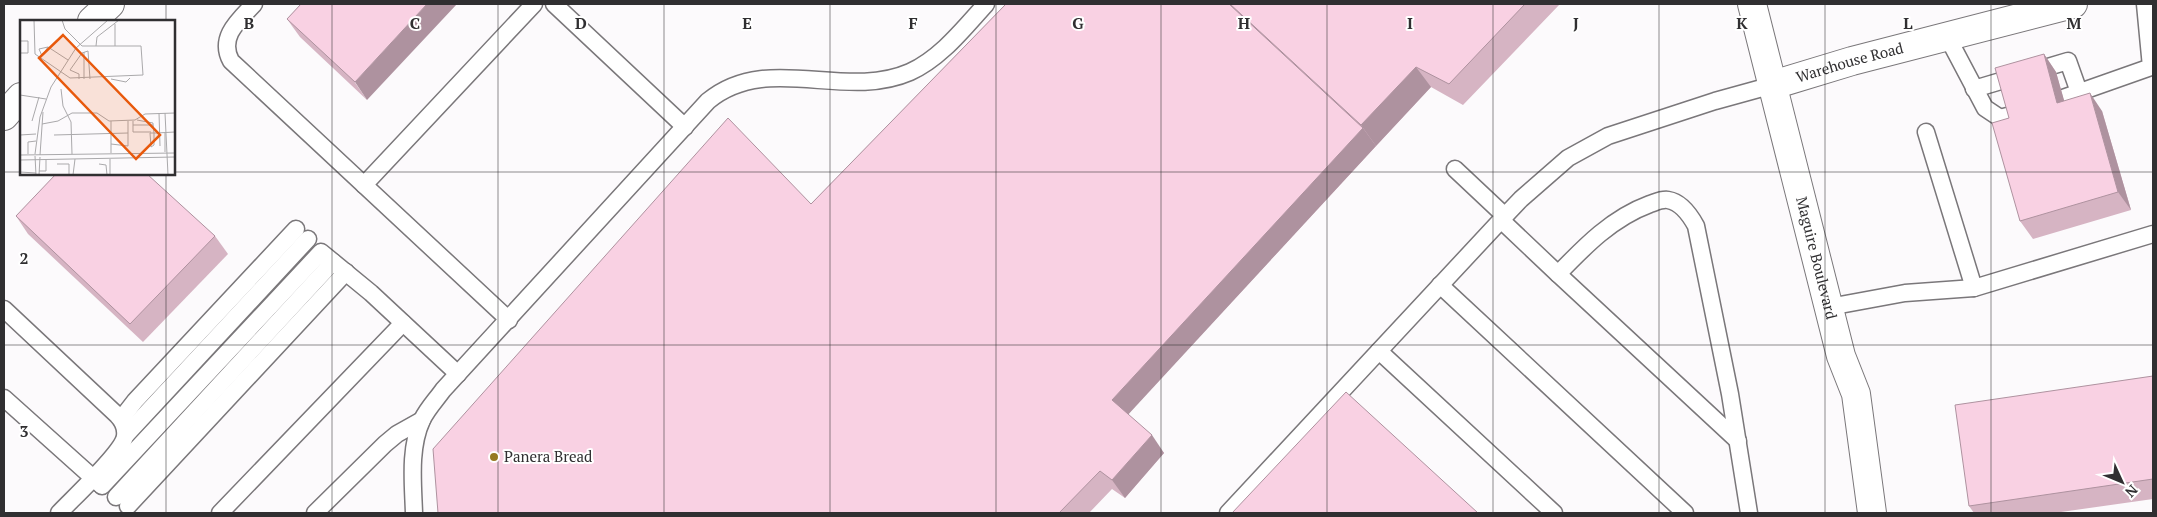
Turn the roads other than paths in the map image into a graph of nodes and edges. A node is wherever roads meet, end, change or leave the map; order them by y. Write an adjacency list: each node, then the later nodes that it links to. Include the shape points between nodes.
1 (110, 4): 9 (main road)
2 (254, 4): 20 (lane, via 229,33 226,48 232,61)
3 (534, 4): 20 (lane)
4 (554, 4): 17 (lane)
5 (986, 4): 17 (lane, via 939,54 911,72 858,82 764,78 737,83 712,98)
6 (1752, 4): 12 (main road, Maguire Boulevard)
7 (2073, 4): 10 (main road, Warehouse Road)
8 (2144, 4): 11 (lane)
9 (93, 20)
10 (1947, 36): 12 (main road, Warehouse Road); 13 (lane)
11 (2152, 71): 13 (lane, via 2071,95 2068,61)
12 (1774, 85): 21 (lane, via 1715,100 1608,136 1568,158); 28 (main road, Maguire Boulevard)
13 (1974, 89): 15 (lane, via 1985,108 2000,118)
14 (20, 98): 16 (main road)
15 (2015, 114)
16 (4, 116)
17 (685, 127): 30 (lane)
18 (1926, 132): 27 (lane)
19 (1455, 169): 21 (lane)
20 (364, 185): 30 (lane)
21 (1503, 218): 25 (lane); 26 (lane)
22 (302, 234): 36 (lane)
23 (2153, 234): 27 (lane)
24 (339, 267): 31 (lane); 38 (lane, via 320,252); 39 (lane)
25 (1558, 274): 37 (lane); 37 (lane, via 1601,232 1640,208 1669,200 1686,211 1696,226)
26 (1440, 285): 32 (lane); 46 (lane)
27 (1974, 288): 28 (lane, via 1905,293)
28 (1829, 307): 48 (main road, Maguire Boulevard, via 1841,356 1856,394)
29 (4, 309): 36 (lane)
30 (509, 320): 33 (lane)
31 (403, 323): 33 (lane); 41 (lane)
32 (1379, 351): 44 (lane); 45 (lane)
33 (458, 374): 35 (lane)
34 (4, 398): 38 (lane)
35 (422, 420): 42 (lane, via 385,444); 43 (lane, via 414,453)
36 (124, 427): 38 (lane, via 119,450)
37 (1738, 441): 47 (lane)
38 (97, 482): 39 (lane); 40 (lane)
39 (126, 506)
40 (58, 513)
41 (220, 513)
42 (316, 513)
43 (414, 513)
44 (1228, 513)
45 (1554, 513)
46 (1685, 513)
47 (1749, 513)
48 (1872, 513)

